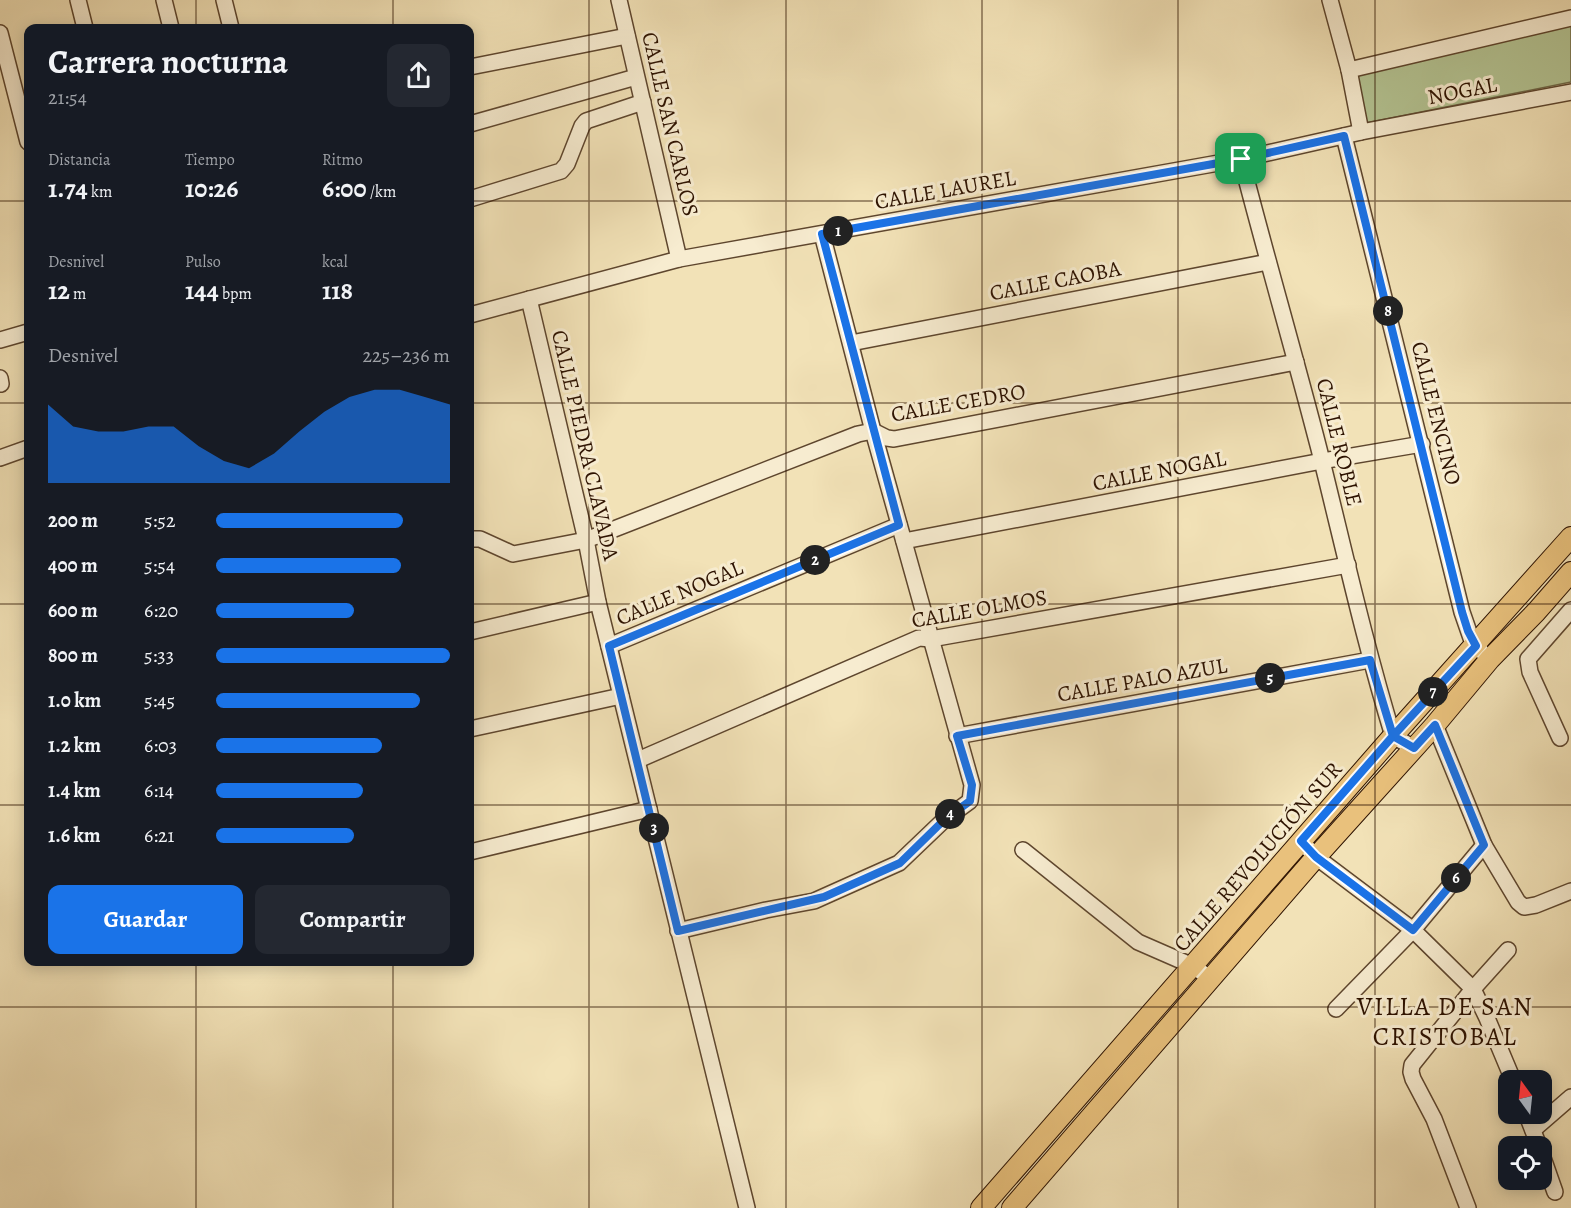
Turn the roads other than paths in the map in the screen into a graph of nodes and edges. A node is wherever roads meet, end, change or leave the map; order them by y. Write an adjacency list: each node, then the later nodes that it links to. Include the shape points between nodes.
1 (78, 0): 7 (street)
2 (224, 0): 9 (street)
3 (619, 0): 11 (street, CALLE SAN CARLOS)
4 (1330, 0): 13 (street)
5 (167, 1): 8 (street)
6 (1571, 18): 13 (street)
7 (84, 24)
8 (170, 24)
9 (230, 24)
10 (0, 33): 20 (street)
11 (627, 36): 12 (street); 14 (street, CALLE SAN CARLOS)
12 (474, 66)
13 (1348, 70): 21 (street)
14 (636, 78): 16 (street); 17 (street, CALLE SAN CARLOS)
15 (1571, 92): 21 (street, NOGAL)
16 (577, 95): 18 (street); 19 (street)
17 (643, 102): 18 (street); 26 (street, CALLE SAN CARLOS)
18 (586, 122): 24 (street, via 565,168)
19 (474, 123)
20 (24, 126)
21 (1361, 132): 22 (street, CALLE LAUREL)
22 (1344, 136): 23 (street, CALLE LAUREL); 35 (street, CALLE ENCINO)
23 (1241, 159): 25 (street, CALLE LAUREL); 27 (street, CALLE ROBLE)
24 (474, 198)
25 (822, 234): 26 (street, CALLE LAUREL); 32 (street)
26 (680, 259): 28 (street, CALLE LAUREL)
27 (1268, 262): 32 (street, CALLE CAOBA); 33 (street, CALLE ROBLE)
28 (529, 298): 29 (street, CALLE LAUREL); 41 (street, CALLE PIEDRA CLAVADA)
29 (474, 314)
30 (24, 333): 31 (street)
31 (0, 340)
32 (851, 343): 34 (street)
33 (1296, 362): 34 (street, CALLE CEDRO, via 894,439); 38 (street, CALLE ROBLE)
34 (873, 431): 39 (street); 41 (street, CALLE CEDRO, via 843,439)
35 (1422, 444): 38 (street, CALLE NOGAL); 53 (street, CALLE ENCINO, via 1462,612 1468,631)
36 (24, 449): 37 (street)
37 (0, 458)
38 (1322, 461): 42 (street, CALLE NOGAL); 44 (street, CALLE ROBLE)
39 (899, 525): 42 (street); 52 (street, CALLE NOGAL)
40 (474, 539): 41 (street, CALLE CEDRO, via 513,554)
41 (586, 540): 47 (street, CALLE PIEDRA CLAVADA)
42 (904, 541): 51 (street)
43 (1570, 541): 46 (main road, CALLE REVOLUCIÓN SUR)
44 (1347, 565): 51 (street, CALLE OLMOS); 54 (street, CALLE ROBLE)
45 (1571, 572): 49 (main road, CALLE REVOLUCIÓN SUR)
46 (1516, 596): 49 (main road); 53 (main road, CALLE REVOLUCIÓN SUR)
47 (598, 602): 50 (street); 52 (street, CALLE PIEDRA CLAVADA)
48 (1571, 610): 60 (street, via 1528,663)
49 (1536, 612): 53 (main road, CALLE REVOLUCIÓN SUR)
50 (474, 631)
51 (931, 639): 58 (street); 62 (street, CALLE OLMOS, via 919,638)
52 (609, 646): 55 (street, CALLE PIEDRA CLAVADA)
53 (1483, 652): 56 (main road, CALLE REVOLUCIÓN SUR); 59 (main road, CALLE REVOLUCIÓN SUR)
54 (1370, 660): 58 (street, CALLE PALO AZUL); 59 (street, CALLE ROBLE)
55 (621, 696): 57 (street); 62 (street, CALLE PIEDRA CLAVADA)
56 (1435, 725): 61 (main road, CALLE REVOLUCIÓN SUR); 65 (street)
57 (474, 728)
58 (957, 736): 71 (street, via 972,785 970,801 944,820 900,863 814,901)
59 (1393, 736): 61 (street); 64 (main road, CALLE REVOLUCIÓN SUR)
60 (1560, 738)
61 (1414, 748): 68 (main road, CALLE REVOLUCIÓN SUR)
62 (638, 760): 63 (street, CALLE PIEDRA CLAVADA)
63 (649, 809): 67 (street); 71 (street, CALLE PIEDRA CLAVADA)
64 (1301, 841): 68 (street); 73 (main road, CALLE REVOLUCIÓN SUR)
65 (1484, 845): 69 (street, via 1524,907); 70 (street)
66 (1023, 850): 73 (street, via 1138,942)
67 (474, 851)
68 (1316, 857): 70 (street); 74 (main road, CALLE REVOLUCIÓN SUR)
69 (1571, 891)
70 (1413, 930): 75 (street); 76 (street)
71 (678, 931): 86 (street, CALLE PIEDRA CLAVADA)
72 (1508, 950): 75 (street)
73 (1193, 966): 74 (street); 82 (main road, CALLE REVOLUCIÓN SUR)
74 (1211, 979): 84 (main road, CALLE REVOLUCIÓN SUR)
75 (1473, 989): 77 (street); 89 (street, via 1420,1052 1411,1072 1434,1119)
76 (1336, 1009)
77 (1508, 1070)
78 (1571, 1097): 80 (street)
79 (1531, 1124): 80 (street)
80 (1533, 1130): 81 (street)
81 (1535, 1136)
82 (1016, 1169): 84 (main road); 87 (main road, CALLE REVOLUCIÓN SUR)
83 (1552, 1183): 85 (street)
84 (1033, 1184): 88 (main road, CALLE REVOLUCIÓN SUR)
85 (1555, 1192)
86 (747, 1208)
87 (981, 1208)
88 (1012, 1208)
89 (1468, 1208)

